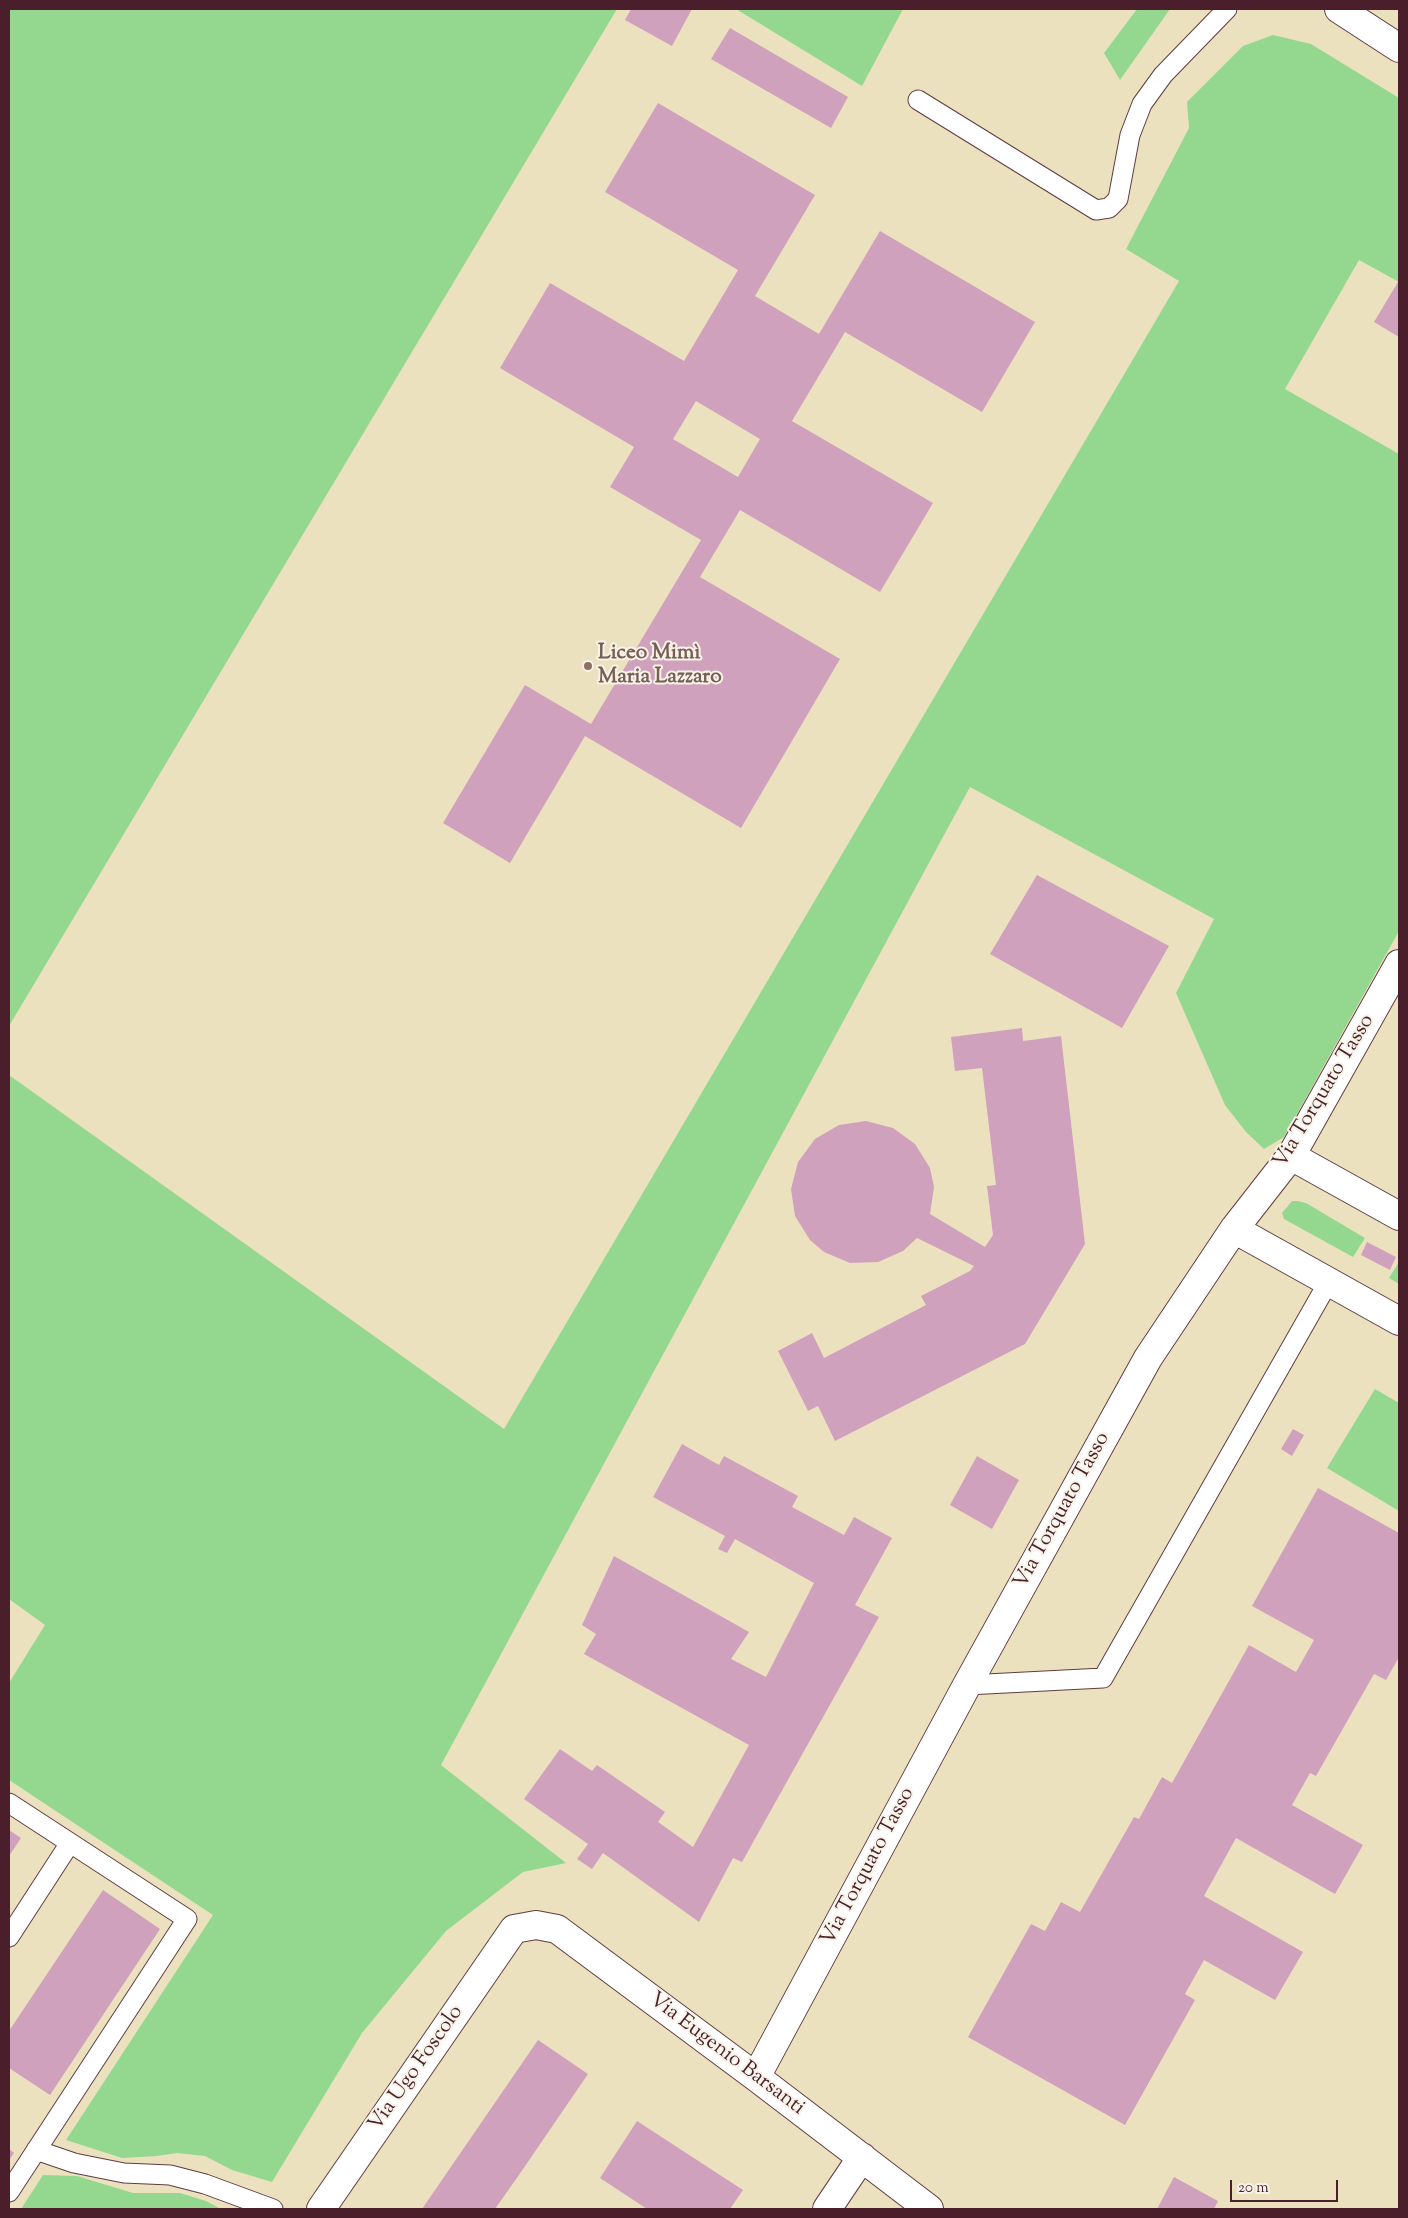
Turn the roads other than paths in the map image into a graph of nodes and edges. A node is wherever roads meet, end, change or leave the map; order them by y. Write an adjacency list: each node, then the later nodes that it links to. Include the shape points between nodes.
1 (1227, 9): 4 (lane, via 1163,75 1142,104 1130,135 1118,199 1109,208 1096,210)
2 (1339, 9): 3 (street)
3 (1399, 48)
4 (918, 100)
5 (1399, 964): 6 (street, Via Torquato Tasso)
6 (1291, 1156): 7 (street); 8 (street, Via Torquato Tasso)
7 (1399, 1216)
8 (1234, 1229): 9 (street); 11 (street, Via Torquato Tasso, via 1148,1358)
9 (1330, 1281): 10 (street); 11 (lane, via 1103,1678)
10 (1399, 1321)
11 (967, 1685): 16 (street, Via Torquato Tasso)
12 (9, 1803): 13 (lane)
13 (70, 1843): 15 (lane); 17 (lane, via 187,1919)
14 (514, 1929): 16 (street, Via Eugenio Barsanti, via 536,1925 557,1929); 21 (street, Via Ugo Foscolo)
15 (9, 1937)
16 (756, 2076): 18 (street, Via Eugenio Barsanti)
17 (36, 2150): 19 (lane); 20 (lane, via 74,2163 124,2172 170,2175)
18 (862, 2158): 22 (street); 23 (street, Via Eugenio Barsanti)
19 (9, 2192)
20 (273, 2209)
21 (320, 2209)
22 (827, 2209)
23 (929, 2209)

